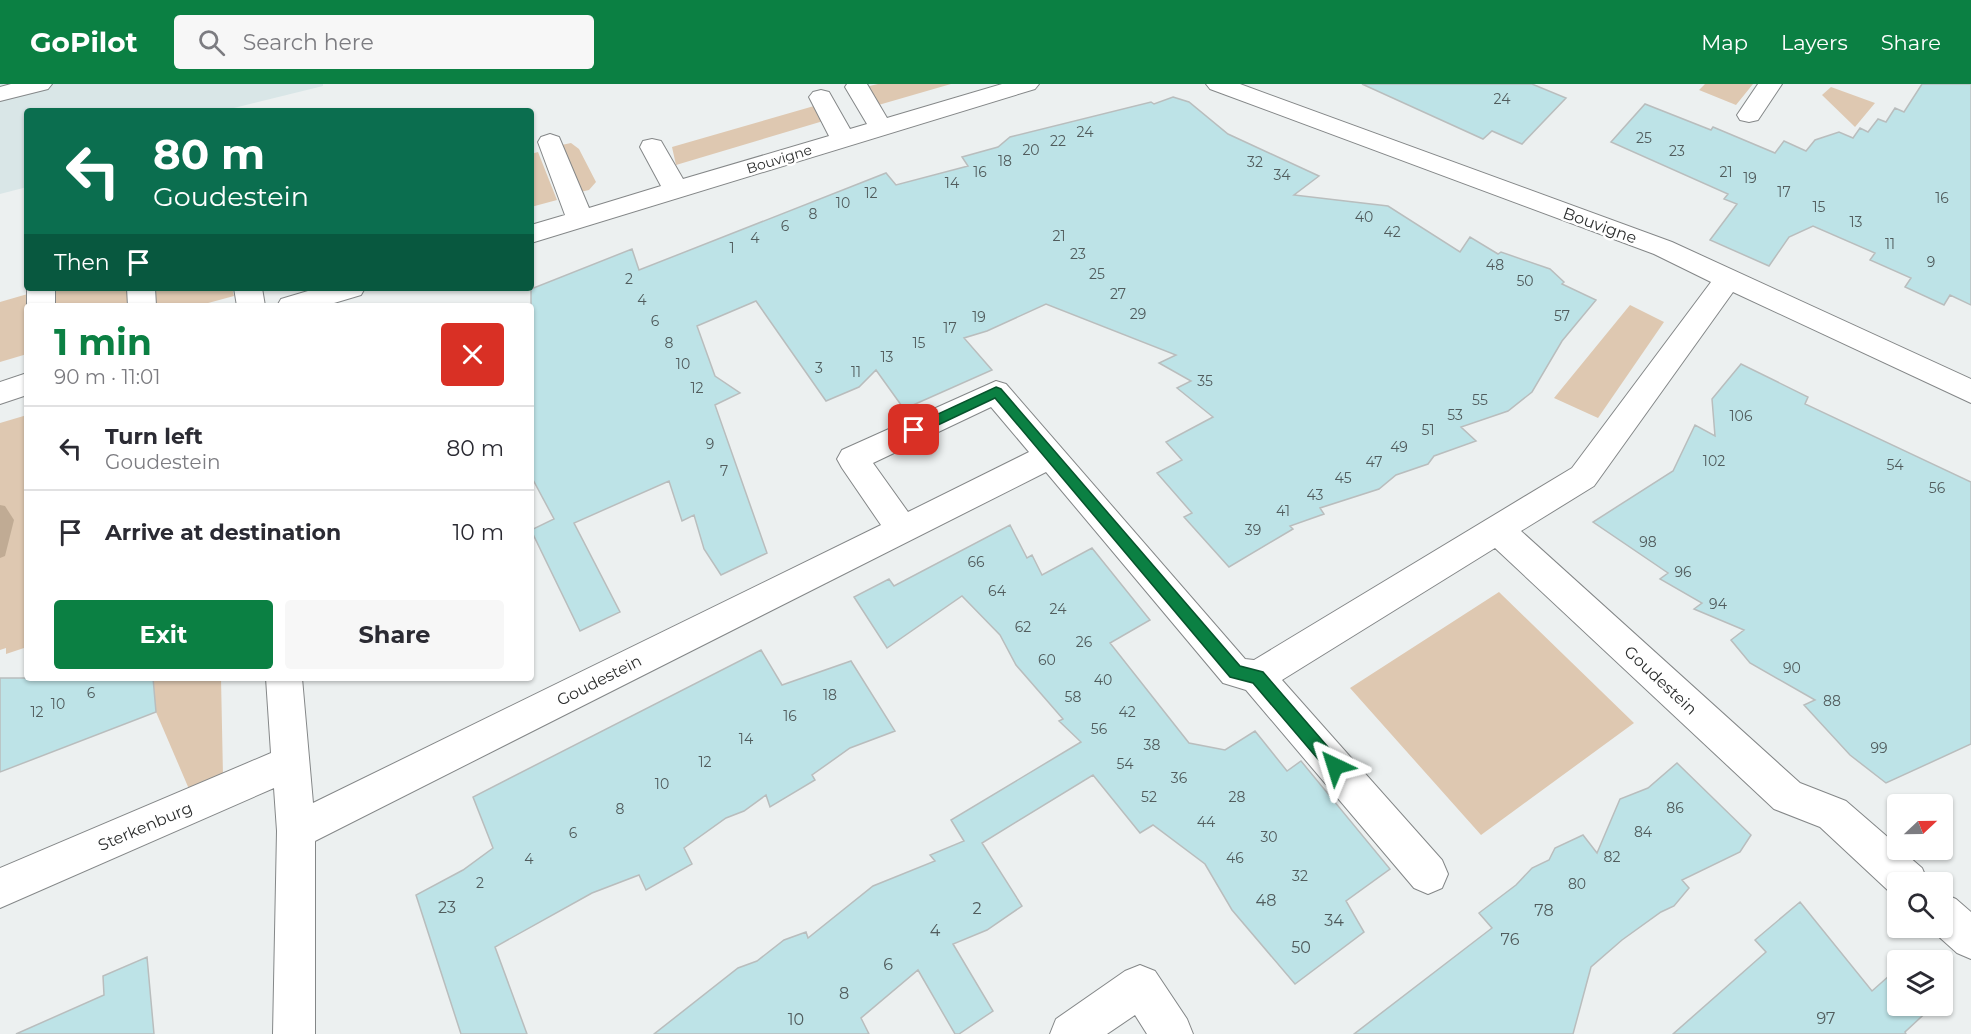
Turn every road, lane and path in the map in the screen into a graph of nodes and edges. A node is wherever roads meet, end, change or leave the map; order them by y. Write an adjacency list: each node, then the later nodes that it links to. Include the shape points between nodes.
1 (40, 84): 6 (street)
2 (1218, 84): 16 (street, Bouvigne, via 1664,248)
3 (1770, 84): 8 (street)
4 (1016, 86): 9 (street, Bouvigne)
5 (857, 87): 9 (street)
6 (0, 94)
7 (821, 97): 10 (street)
8 (1749, 115)
9 (881, 128): 10 (street, Bouvigne)
10 (843, 139): 13 (street, Bouvigne)
11 (550, 142): 14 (street)
12 (652, 147): 13 (street)
13 (676, 190): 14 (street, Bouvigne)
14 (580, 219): 15 (street, Bouvigne)
15 (534, 233)
16 (1729, 278): 20 (street, Bouvigne); 24 (street, via 1583,477)
17 (341, 291): 18 (street)
18 (301, 303)
19 (24, 385): 21 (street)
20 (1971, 392)
21 (0, 393)
22 (1050, 456): 23 (street, Goudestein); 23 (street, via 996,392 853,459); 25 (street, via 1235,672)
23 (902, 529): 28 (street, Goudestein)
24 (1498, 530): 25 (street); 29 (street, Goudestein, via 1787,796 1833,814)
25 (1257, 677): 30 (street)
26 (284, 681): 27 (street)
27 (290, 763): 28 (street); 31 (street, Sterkenburg)
28 (296, 831): 34 (street)
29 (1897, 872)
30 (1428, 874)
31 (0, 888)
32 (1953, 923): 33 (street)
33 (1971, 939)
34 (294, 1034)
35 (1071, 1034): 36 (street, via 1140,986)
36 (1172, 1034)

